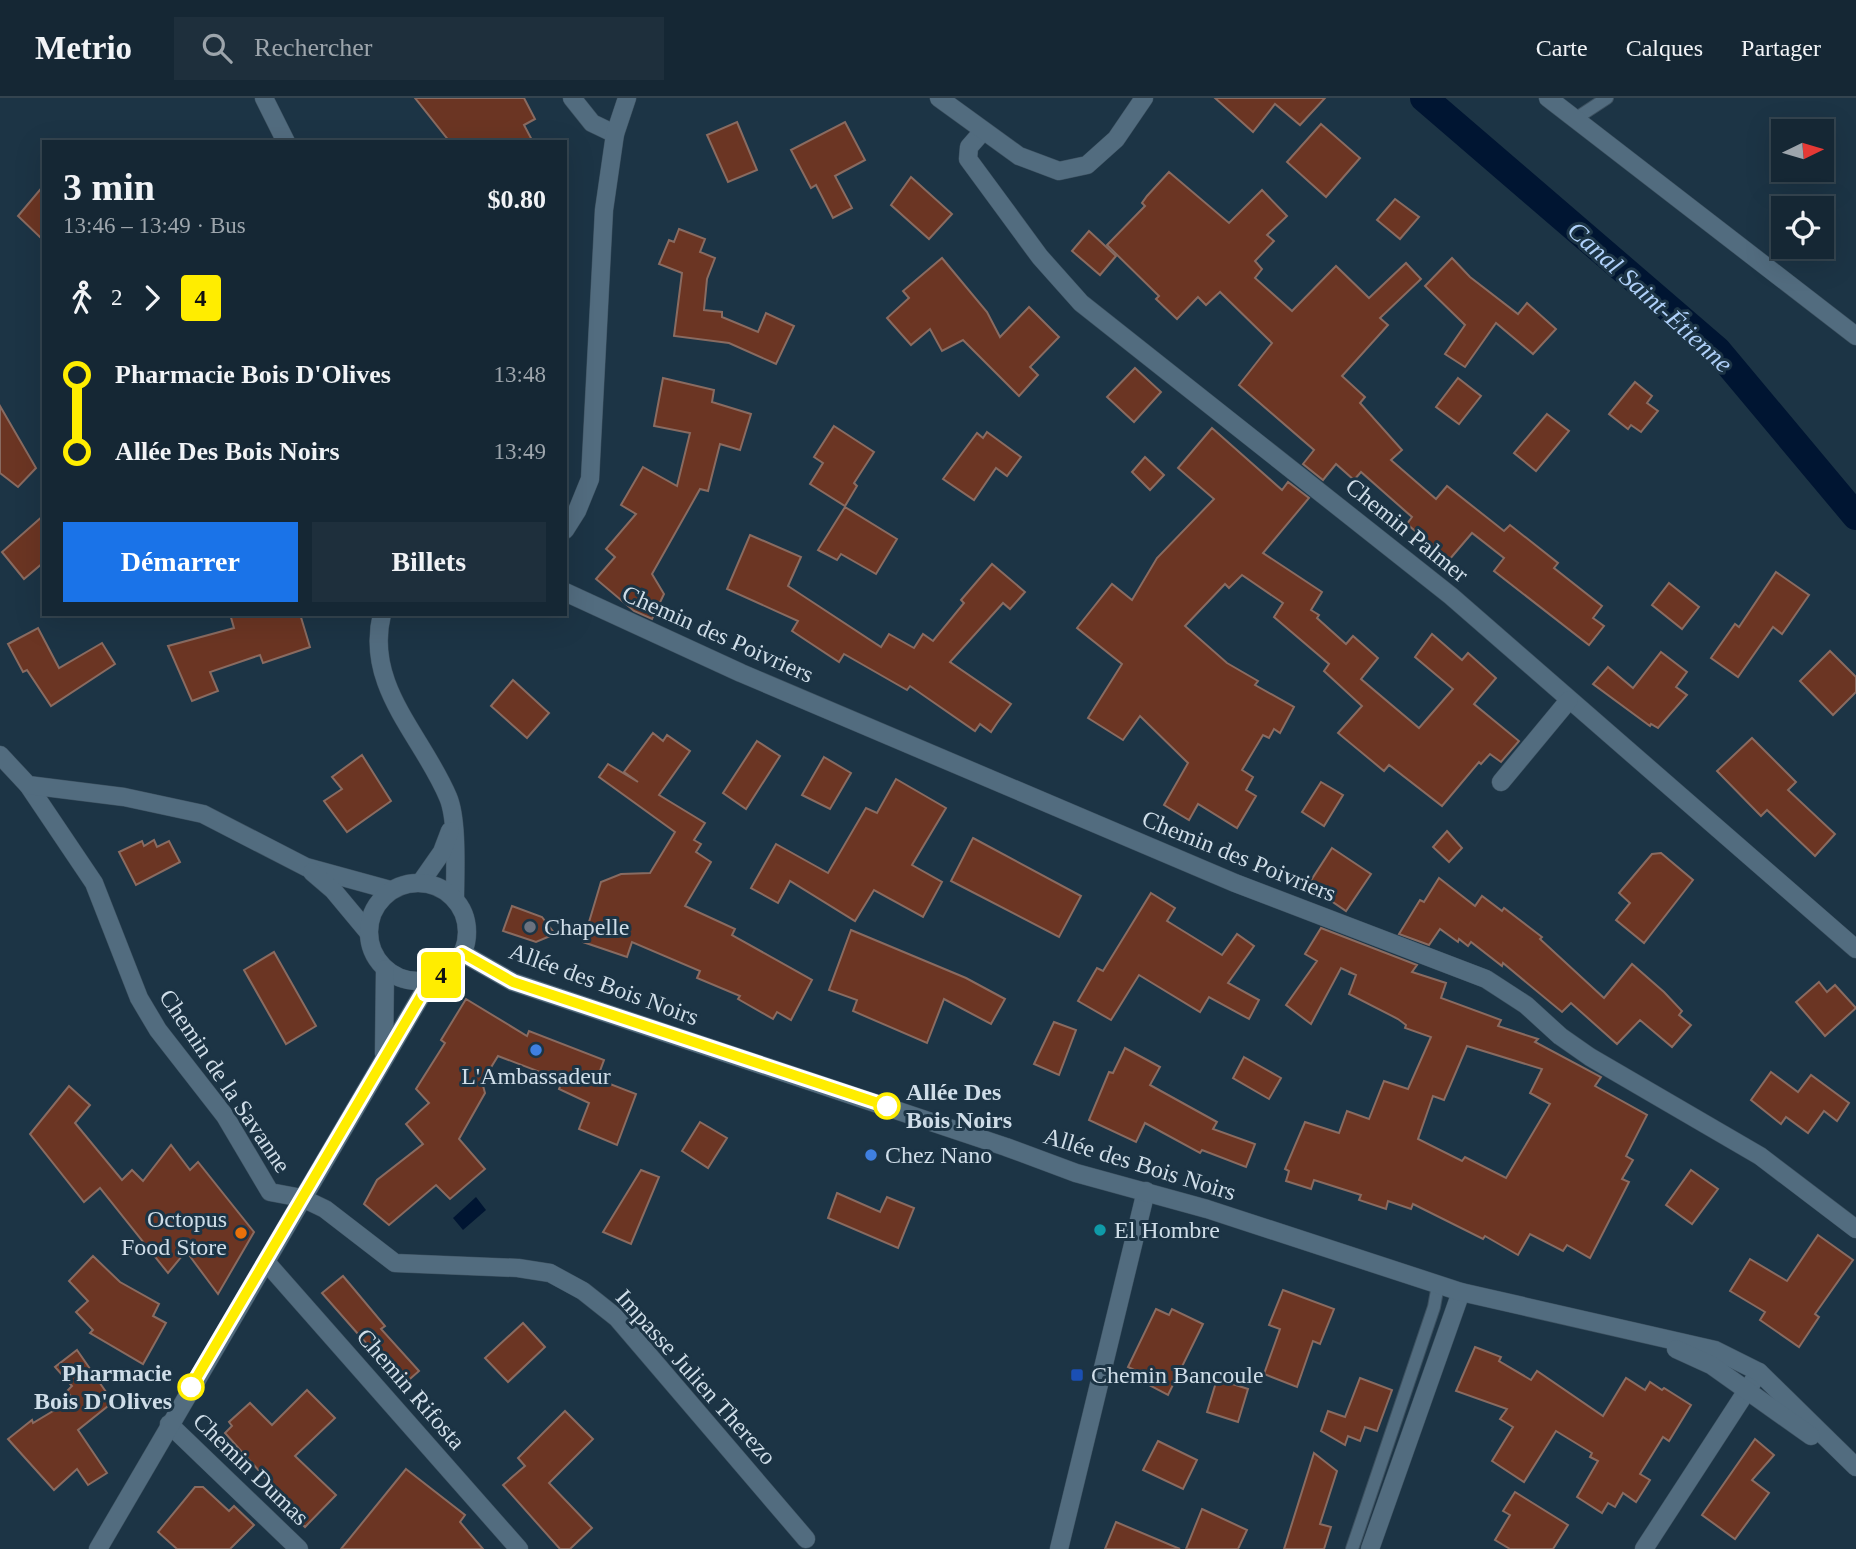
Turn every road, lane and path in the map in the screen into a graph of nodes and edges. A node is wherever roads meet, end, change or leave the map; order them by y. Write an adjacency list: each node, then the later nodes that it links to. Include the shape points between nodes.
1 (264, 98): 11 (street)
2 (572, 98): 10 (street, via 592,123)
3 (627, 98): 10 (street)
4 (939, 98): 9 (street)
5 (1144, 98): 9 (street, via 1116,139 1087,165 1059,171 1019,156)
6 (1548, 98): 8 (street)
7 (1607, 98): 8 (lane)
8 (1575, 119): 12 (street)
9 (983, 131): 16 (street, Chemin Palmer, via 969,148 968,159 1040,257 1081,303 1451,597)
10 (615, 134): 13 (street, via 604,210 590,479)
11 (285, 140)
12 (1856, 336)
13 (567, 527)
14 (567, 593): 33 (street, Chemin des Poivriers, via 741,673 1222,878 1486,979 1590,1057 1760,1156)
15 (382, 616): 20 (street, via 376,639 380,668 449,799)
16 (1569, 700): 18 (street); 26 (street, Chemin Palmer)
17 (0, 755): 19 (street, Chemin de la Savanne)
18 (1501, 782)
19 (28, 785): 21 (street, via 124,797 203,814); 32 (street, Chemin de la Savanne, via 94,883 139,998 158,1030 225,1116 270,1192)
20 (452, 824): 22 (street, via 442,852); 24 (street)
21 (306, 867): 23 (street); 25 (street)
22 (421, 882): 23 (street); 24 (street, via 434,884)
23 (390, 890): 25 (street, via 374,909)
24 (455, 899): 27 (street, via 467,925)
25 (368, 932): 28 (street, via 373,953)
26 (1856, 949)
27 (462, 953): 29 (street, via 454,965); 31 (street, Allée des Bois Noirs, via 513,982 1076,1173)
28 (385, 969): 29 (street, via 407,980); 30 (street)
29 (431, 979): 30 (street)
30 (384, 1061): 32 (street)
31 (1146, 1191): 35 (street, Allée des Bois Noirs); 46 (street)
32 (302, 1198): 34 (street); 42 (street, Impasse Julien Therezo, via 325,1209 395,1263 518,1268 550,1273 583,1290 617,1318)
33 (1856, 1229)
34 (266, 1262): 40 (street); 45 (street, Chemin Rifosta)
35 (1438, 1285): 36 (street, Allée des Bois Noirs); 47 (lane)
36 (1461, 1292): 37 (street, Allée des Bois Noirs); 48 (street)
37 (1654, 1338): 38 (street, Allée des Bois Noirs, via 1715,1350); 39 (street, Allée des Bois Noirs)
38 (1759, 1373): 39 (street); 41 (street, Allée des Bois Noirs)
39 (1748, 1389): 41 (street, Allée des Bois Noirs); 49 (street)
40 (169, 1424): 43 (street); 44 (street, Chemin Dumas)
41 (1856, 1468)
42 (806, 1539)
43 (98, 1549)
44 (299, 1549)
45 (519, 1549)
46 (1059, 1549)
47 (1352, 1549)
48 (1370, 1549)
49 (1644, 1549)

